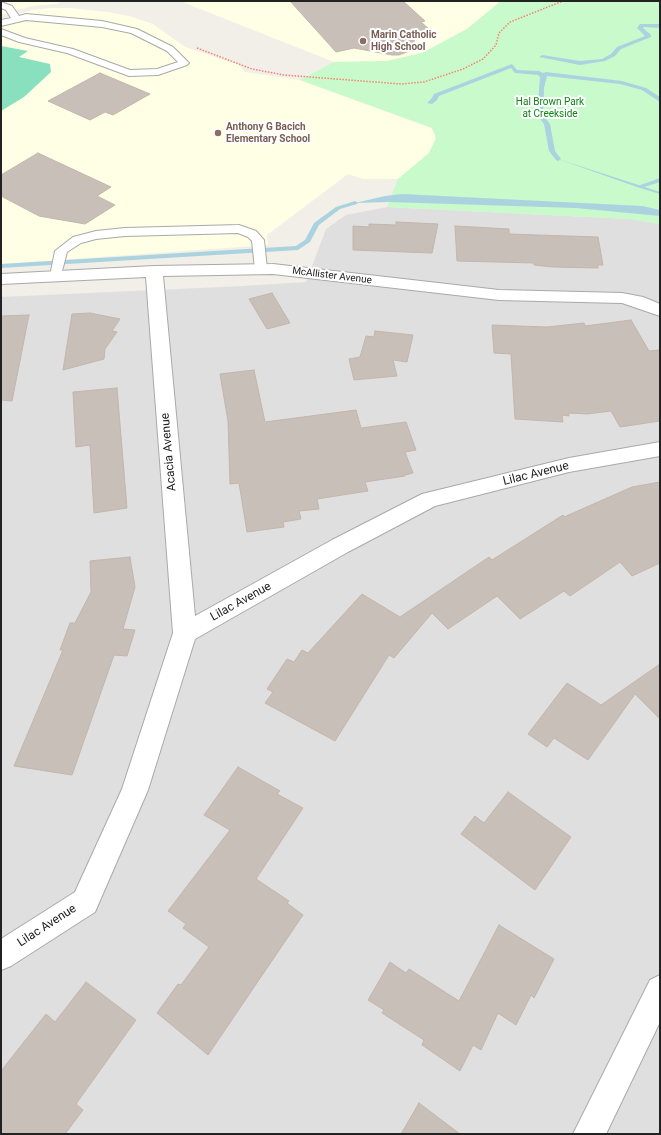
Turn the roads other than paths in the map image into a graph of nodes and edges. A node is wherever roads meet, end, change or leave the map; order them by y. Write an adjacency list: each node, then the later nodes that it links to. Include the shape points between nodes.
1 (1, 5): 2 (lane, via 9,8)
2 (17, 20): 3 (lane); 4 (lane, via 26,17 62,20 102,24 134,31 170,49 184,63 158,72 129,73 70,51 22,40)
3 (1, 23)
4 (1, 32)
5 (261, 264): 6 (street, McAllister Avenue); 7 (lane, via 258,240 239,228 125,232 77,240 61,251); 9 (street, McAllister Avenue, via 273,269 499,295 618,297 637,300)
6 (154, 270): 7 (street, McAllister Avenue); 11 (street, Acacia Avenue)
7 (56, 276): 8 (street, McAllister Avenue)
8 (1, 279)
9 (660, 310)
10 (660, 449): 11 (street, Lilac Avenue, via 569,465 429,500 340,546)
11 (185, 633): 12 (street, Lilac Avenue, via 135,790 84,902)
12 (1, 956)
13 (660, 990): 14 (street)
14 (589, 1134)

